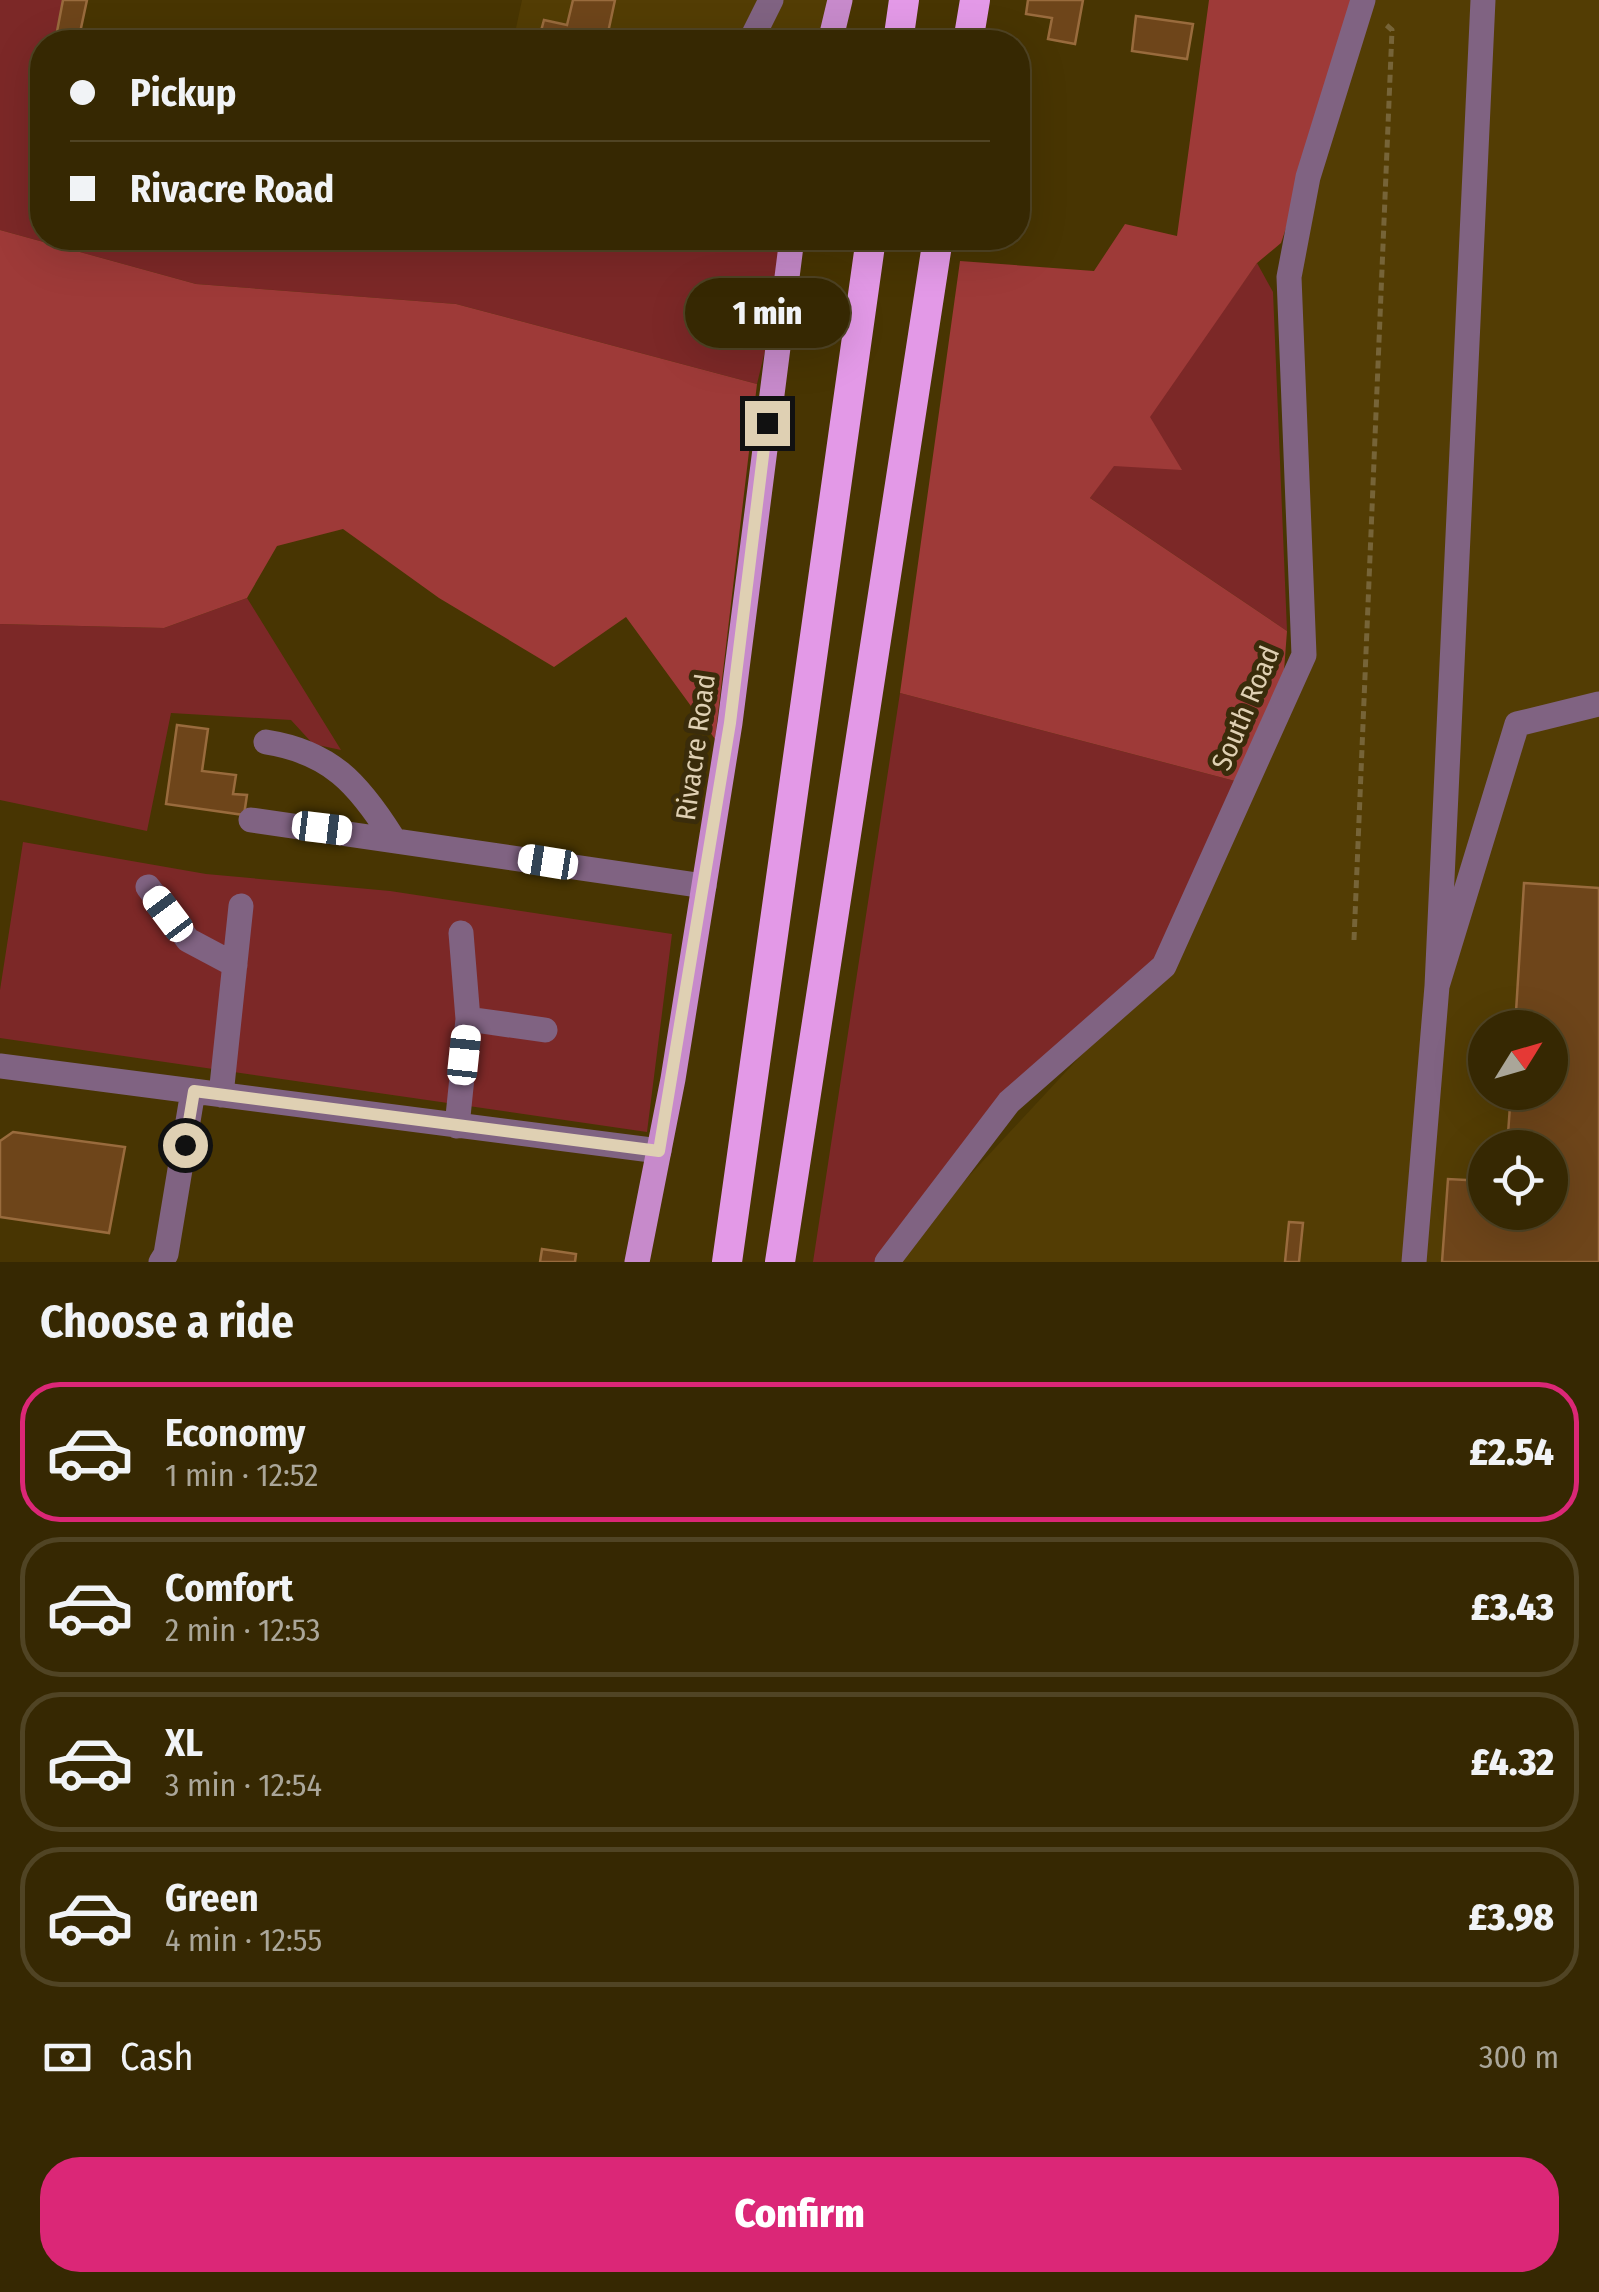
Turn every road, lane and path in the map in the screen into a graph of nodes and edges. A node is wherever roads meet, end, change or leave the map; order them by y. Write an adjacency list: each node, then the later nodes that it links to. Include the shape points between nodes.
1 (771, 0): 7 (street)
2 (840, 0): 8 (main road)
3 (904, 0): 9 (highway)
4 (974, 0): 10 (highway)
5 (1483, 0): 24 (street)
6 (1363, 3): 22 (path, via 1392,30); 36 (street, South Road, via 1308,177 1289,277 1304,655 1164,966 1010,1102)
7 (756, 30)
8 (833, 30)
9 (900, 30)
10 (970, 30)
11 (790, 250): 18 (main road, Rivacre Road)
12 (869, 250): 34 (highway)
13 (936, 250): 35 (highway)
14 (1599, 704): 24 (street, via 1517,724)
15 (266, 742): 17 (street, via 302,748 333,764)
16 (251, 820): 17 (street)
17 (392, 837): 18 (street)
18 (704, 886): 31 (main road, Rivacre Road)
19 (148, 887): 23 (street, via 188,940)
20 (241, 906): 23 (street)
21 (461, 933): 25 (street)
22 (1354, 940)
23 (235, 965): 29 (street)
24 (1437, 986): 37 (street)
25 (468, 1019): 26 (street); 30 (street)
26 (545, 1030)
27 (0, 1066): 28 (street)
28 (194, 1091): 29 (street); 32 (street)
29 (221, 1095): 30 (street)
30 (457, 1126): 31 (street)
31 (659, 1151): 33 (main road, Rivacre Road)
32 (160, 1262)
33 (636, 1262)
34 (727, 1262)
35 (780, 1262)
36 (887, 1262)
37 (1414, 1262)

